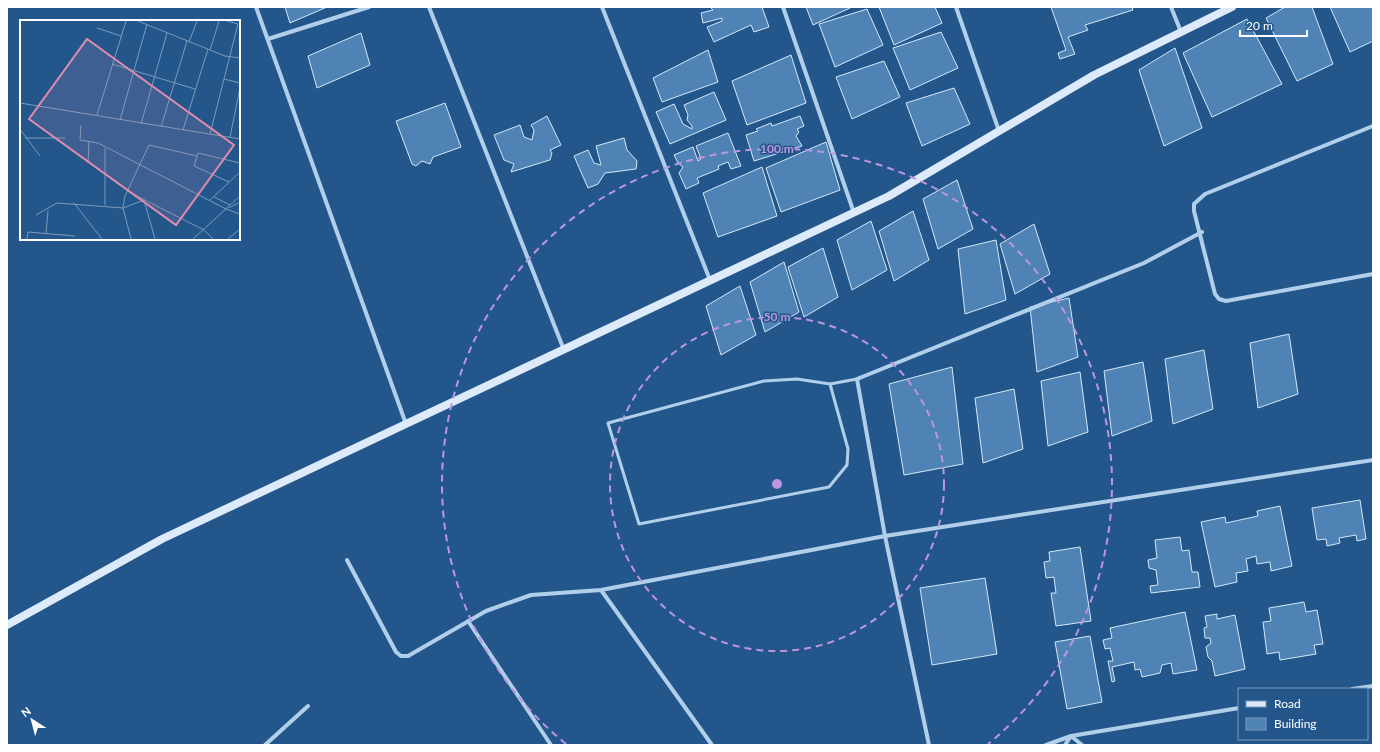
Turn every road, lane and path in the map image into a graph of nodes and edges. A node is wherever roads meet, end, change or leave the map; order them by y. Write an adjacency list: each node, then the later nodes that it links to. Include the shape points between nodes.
1 (256, 7): 10 (street)
2 (369, 7): 10 (street)
3 (429, 7): 17 (street)
4 (602, 7): 16 (street)
5 (782, 7): 13 (street)
6 (956, 7): 12 (street)
7 (1171, 7): 9 (street)
8 (1232, 7): 9 (street)
9 (1181, 32): 12 (street, via 1094,75)
10 (268, 40): 20 (street)
11 (1373, 126): 15 (street, via 1205,194 1194,204 1215,294 1219,299 1226,301)
12 (999, 131): 13 (street, via 889,196)
13 (854, 213): 16 (street)
14 (1202, 232): 18 (street, via 1144,263)
15 (1373, 274)
16 (710, 280): 17 (street)
17 (564, 350): 20 (street)
18 (857, 379): 19 (lane); 22 (street)
19 (830, 384): 19 (lane, via 797,379 764,381 608,423 638,524 829,487 847,465 848,449)
20 (406, 424): 26 (street, via 162,539)
21 (1373, 460): 22 (street)
22 (885, 536): 24 (street); 35 (street)
23 (347, 560): 25 (street, via 396,652 401,656 414,653)
24 (601, 590): 25 (street, via 531,595 486,611); 34 (street)
25 (468, 621): 33 (street)
26 (7, 626)
27 (1373, 686): 28 (street)
28 (1359, 688)
29 (308, 706): 32 (street)
30 (1238, 708): 31 (street)
31 (1071, 736): 36 (street); 37 (street); 38 (street)
32 (266, 745)
33 (551, 745)
34 (712, 745)
35 (929, 745)
36 (1046, 745)
37 (1065, 745)
38 (1082, 745)

